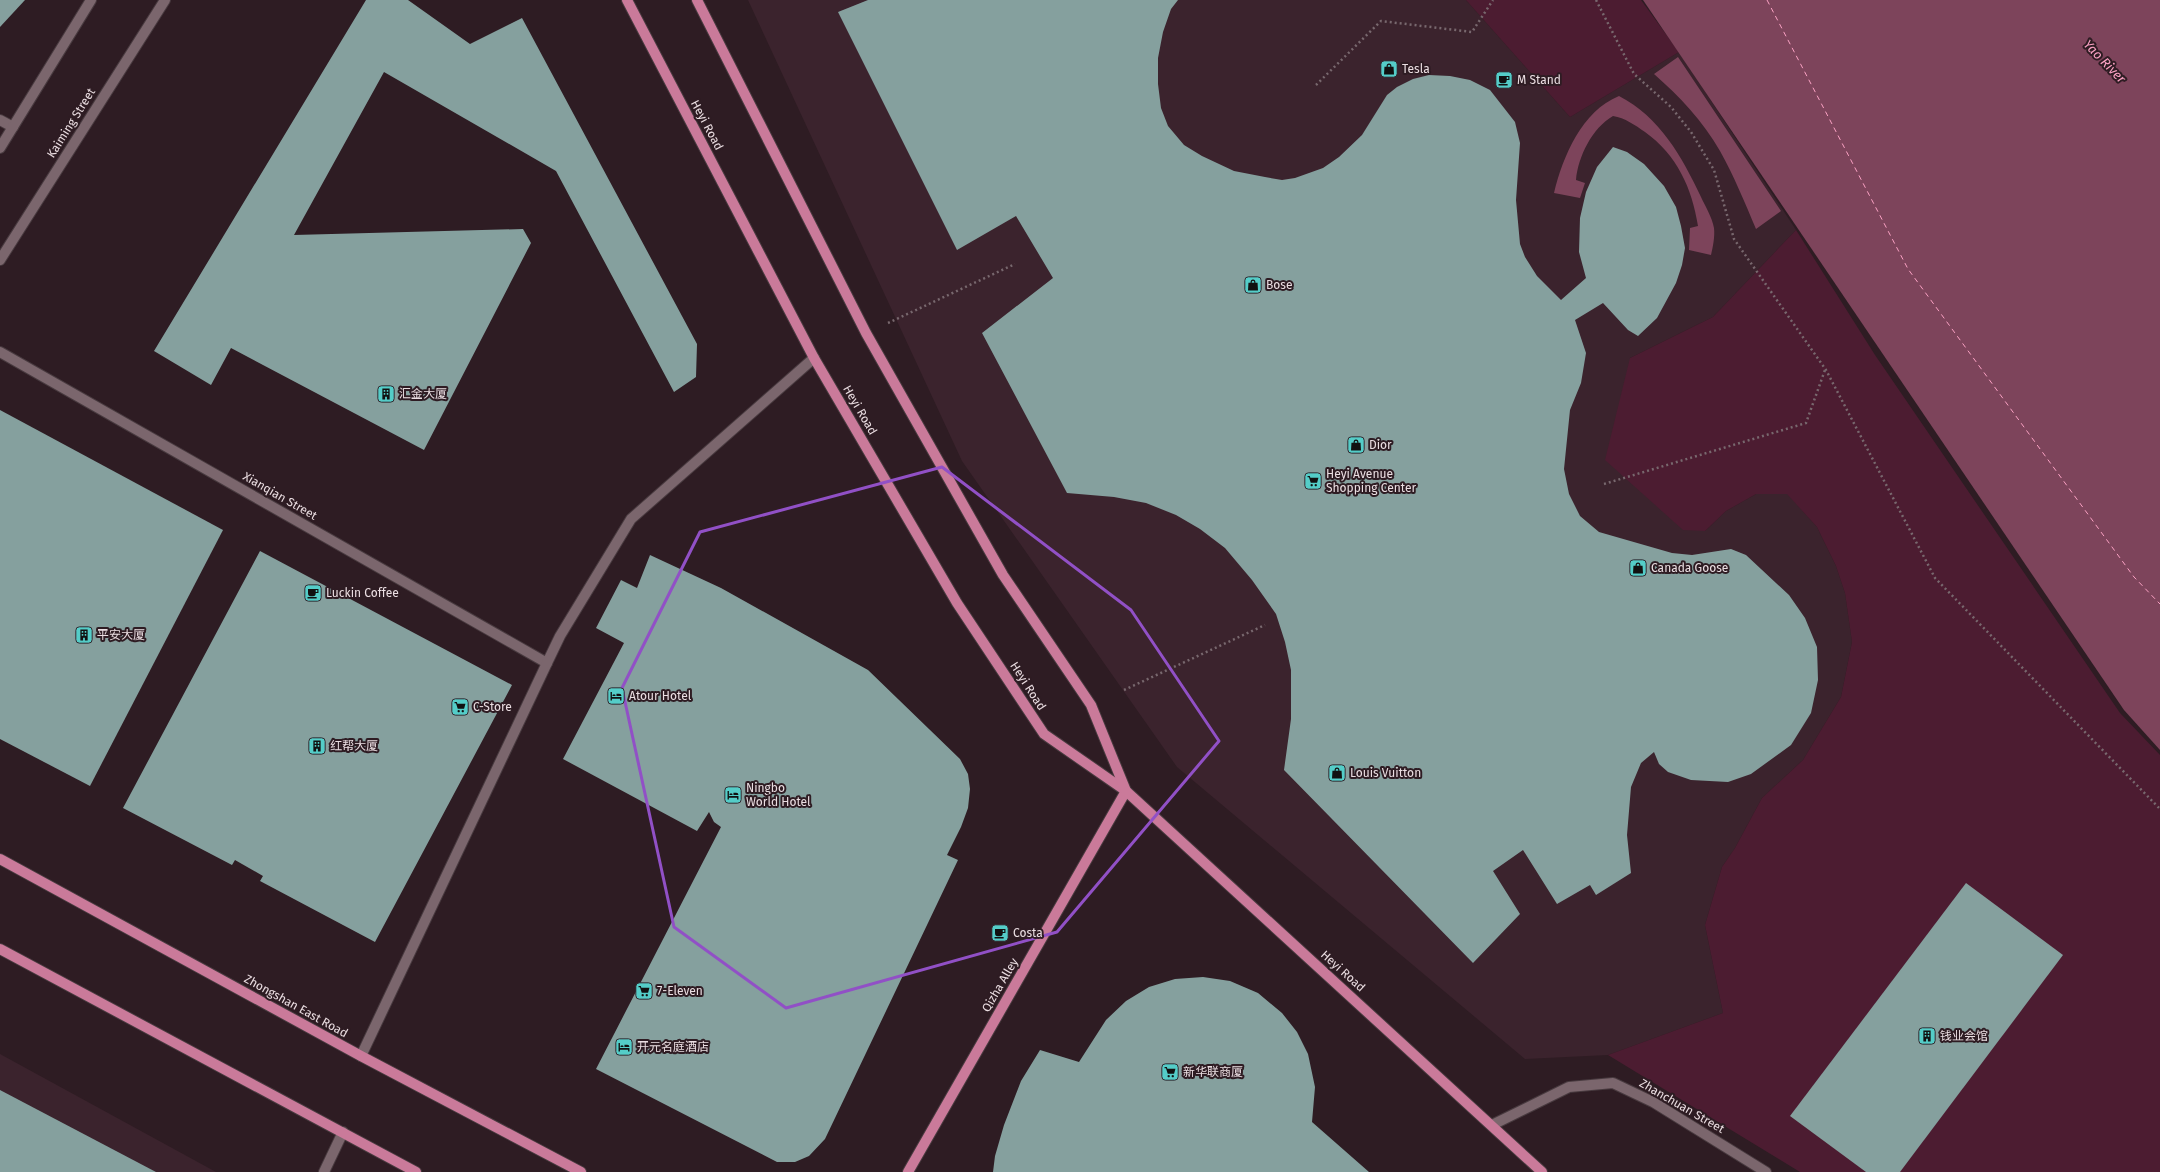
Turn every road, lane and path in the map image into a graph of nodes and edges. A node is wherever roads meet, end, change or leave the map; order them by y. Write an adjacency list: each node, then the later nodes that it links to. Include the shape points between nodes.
1 (92, 0): 9 (street)
2 (164, 0): 11 (street, Kaiming Street)
3 (627, 0): 15 (main road, Heyi Road)
4 (697, 0): 13 (main road, Heyi Road)
5 (1493, 0): 7 (path, via 1472,32 1381,21)
6 (1596, 0): 16 (path, via 1634,74 1671,107 1714,170 1734,239)
7 (1316, 85)
8 (0, 120): 9 (street)
9 (13, 127): 10 (street)
10 (0, 148)
11 (0, 260)
12 (1015, 264): 13 (path)
13 (866, 333): 21 (main road, Heyi Road, via 1003,575 1091,705)
14 (0, 352): 19 (street, Xianqian Street)
15 (814, 358): 19 (street, via 631,519 560,636); 21 (main road, Heyi Road, via 957,603 1044,734)
16 (1826, 370): 17 (path, via 1806,423); 22 (path, via 1934,578)
17 (1604, 484)
18 (1265, 625): 20 (path)
19 (547, 663): 25 (street)
20 (1124, 690)
21 (1126, 791): 26 (main road, Heyi Road); 31 (main road, Qizha Alley)
22 (2160, 809)
23 (0, 859): 25 (main road, Zhongshan East Road)
24 (0, 949): 27 (main road)
25 (361, 1056): 30 (main road, Zhongshan East Road)
26 (1492, 1125): 32 (main road, Heyi Road); 33 (street, Zhanchuan Street, via 1569,1087 1613,1083 1653,1102)
27 (343, 1132): 28 (street); 29 (main road)
28 (324, 1172)
29 (416, 1172)
30 (581, 1172)
31 (908, 1172)
32 (1542, 1172)
33 (1766, 1172)

